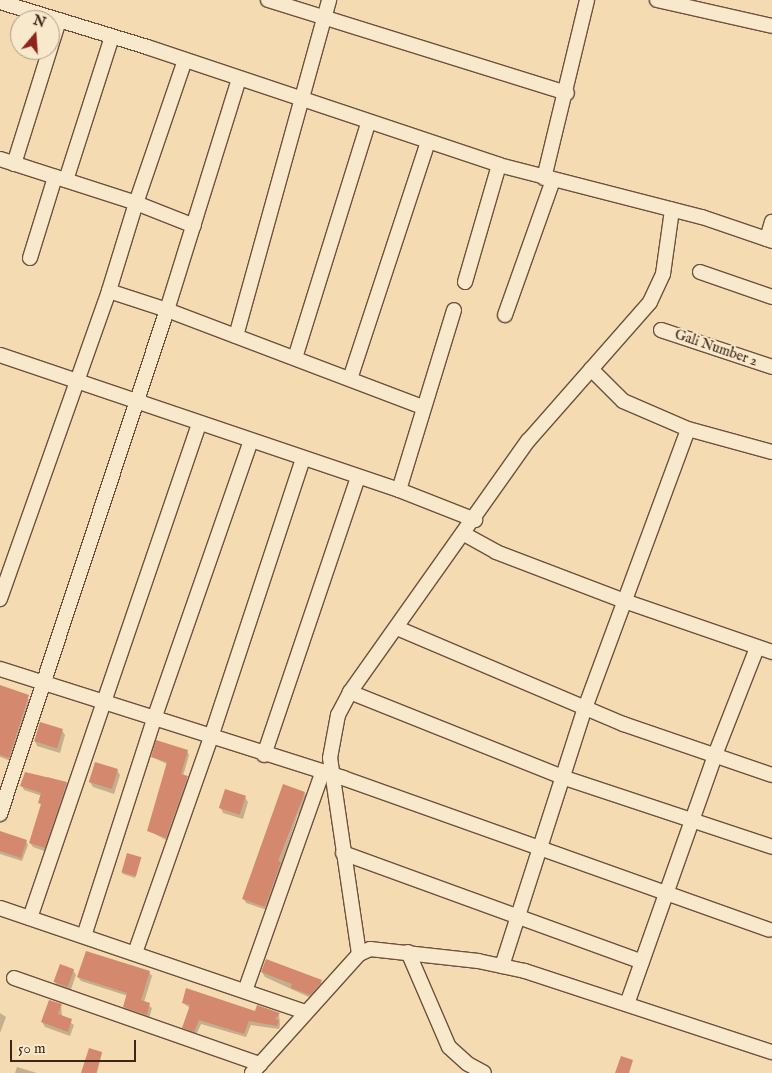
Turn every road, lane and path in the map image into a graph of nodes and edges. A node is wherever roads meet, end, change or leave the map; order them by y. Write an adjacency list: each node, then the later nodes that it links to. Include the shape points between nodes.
1 (268, 0): 7 (street)
2 (329, 0): 7 (street)
3 (587, 0): 14 (street)
4 (657, 0): 9 (street)
5 (1, 5): 6 (street)
6 (21, 10)
7 (325, 16): 14 (street); 15 (street)
8 (60, 20): 10 (street)
9 (772, 26)
10 (112, 37): 12 (street); 21 (street)
11 (47, 60): 19 (street)
12 (185, 60): 13 (street); 23 (street)
13 (238, 79): 15 (street); 26 (street)
14 (567, 92): 22 (street)
15 (302, 100): 16 (street); 37 (street)
16 (368, 123): 17 (street); 39 (street)
17 (428, 142): 20 (street); 42 (street)
18 (0, 159): 19 (street)
19 (14, 164): 21 (street)
20 (499, 165): 22 (street); 30 (street)
21 (61, 179): 23 (street); 28 (street)
22 (548, 179): 24 (street); 35 (street)
23 (136, 203): 26 (street); 31 (street)
24 (676, 210): 27 (street); 41 (street, via 658,288)
25 (772, 222): 27 (street)
26 (194, 226): 33 (street)
27 (769, 240)
28 (30, 258)
29 (700, 272): 32 (street)
30 (465, 282)
31 (109, 291): 33 (street); 43 (street)
32 (772, 297)
33 (167, 310): 37 (street); 44 (street)
34 (454, 310): 45 (street)
35 (505, 315)
36 (661, 330): 40 (street, Gali Number 2)
37 (236, 336): 39 (street)
38 (0, 355): 43 (street)
39 (295, 358): 42 (street)
40 (772, 367)
41 (593, 372): 47 (street, via 623,401); 53 (street, via 528,441)
42 (350, 379): 45 (street)
43 (78, 380): 44 (street); 55 (street)
44 (135, 401): 46 (street); 61 (street)
45 (423, 407): 52 (street)
46 (200, 424): 48 (street); 63 (street)
47 (688, 429): 49 (street); 56 (street)
48 (251, 441): 50 (street); 65 (street)
49 (772, 452)
50 (303, 459): 51 (street); 66 (street)
51 (358, 477): 52 (street); 68 (street)
52 (399, 490): 53 (street)
53 (474, 520): 54 (street)
54 (466, 536): 56 (street, via 496,552); 57 (street)
55 (0, 599)
56 (624, 601): 58 (street); 64 (street)
57 (402, 631): 62 (street); 64 (street)
58 (757, 648): 59 (street); 67 (street)
59 (772, 652)
60 (0, 669): 61 (street)
61 (43, 683): 63 (street); 72 (street)
62 (355, 694): 70 (street, via 338,715 331,740); 71 (street)
63 (105, 703): 65 (street); 80 (street)
64 (585, 708): 67 (street); 71 (street)
65 (154, 718): 66 (street); 82 (street)
66 (212, 736): 68 (street); 85 (street)
67 (715, 754): 69 (street); 73 (street)
68 (264, 755): 70 (street)
69 (772, 775)
70 (333, 776): 75 (street); 76 (street); 89 (street)
71 (562, 777): 73 (street); 75 (street)
72 (0, 814)
73 (694, 820): 74 (street); 77 (street)
74 (772, 847)
75 (539, 849): 77 (street); 79 (street)
76 (347, 854): 79 (street); 84 (street)
77 (668, 894): 81 (street); 86 (street)
78 (0, 908): 80 (street)
79 (518, 915): 86 (street); 87 (street)
80 (30, 918): 82 (street)
81 (769, 930)
82 (84, 936): 85 (street)
83 (404, 951): 84 (street); 87 (street); 94 (street, via 449,1047)
84 (364, 952): 91 (street)
85 (136, 953): 89 (street)
86 (642, 962): 90 (street)
87 (502, 966): 90 (street)
88 (14, 978): 93 (street)
89 (244, 991): 91 (street)
90 (627, 1004): 92 (street)
91 (305, 1012): 93 (street)
92 (772, 1052)
93 (256, 1068)
94 (484, 1073)

